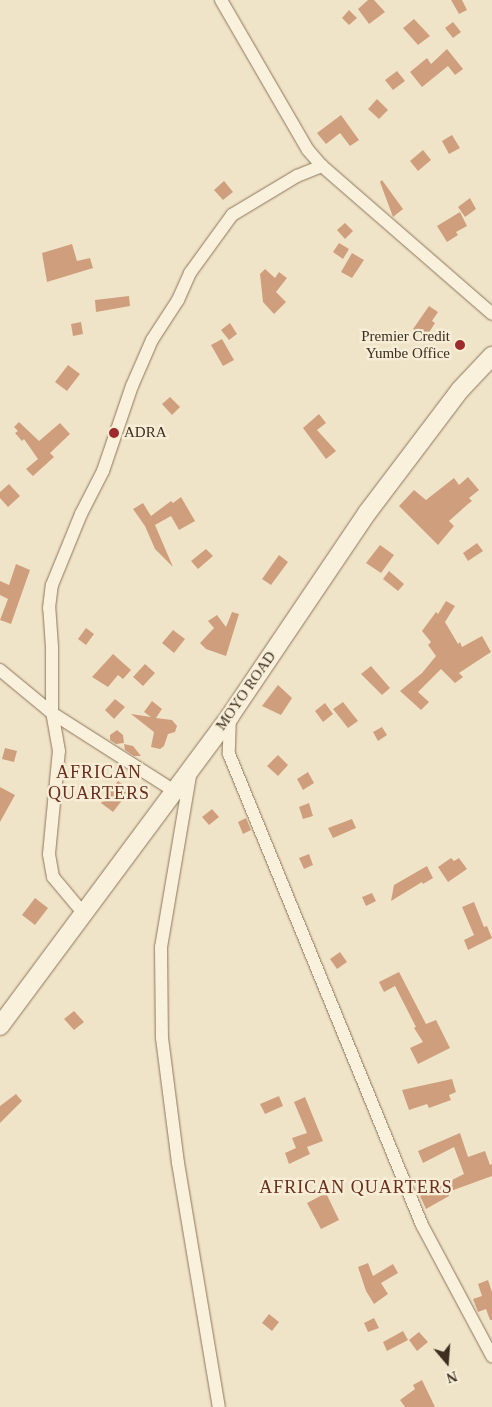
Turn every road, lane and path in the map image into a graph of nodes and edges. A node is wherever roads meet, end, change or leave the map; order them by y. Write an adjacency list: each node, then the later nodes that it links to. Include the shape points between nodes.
1 (221, 0): 2 (street)
2 (308, 150): 3 (street); 4 (street)
3 (322, 166): 4 (street); 5 (street)
4 (297, 176): 8 (street, via 232,215 190,274 178,300 152,340 132,386 104,471 81,514 52,586 49,608)
5 (492, 314)
6 (492, 356): 9 (main road, MOYO ROAD, via 460,390 368,513)
7 (0, 670): 8 (street)
8 (52, 714): 11 (street); 12 (street, via 59,751 48,854 53,877)
9 (230, 716): 10 (main road, MOYO ROAD); 14 (street, via 229,754 422,1226)
10 (192, 765): 11 (main road, MOYO ROAD); 15 (street, via 161,947 162,1038 178,1163)
11 (173, 790): 12 (main road, MOYO ROAD)
12 (84, 914): 13 (main road, MOYO ROAD)
13 (0, 1026)
14 (492, 1356)
15 (220, 1407)

